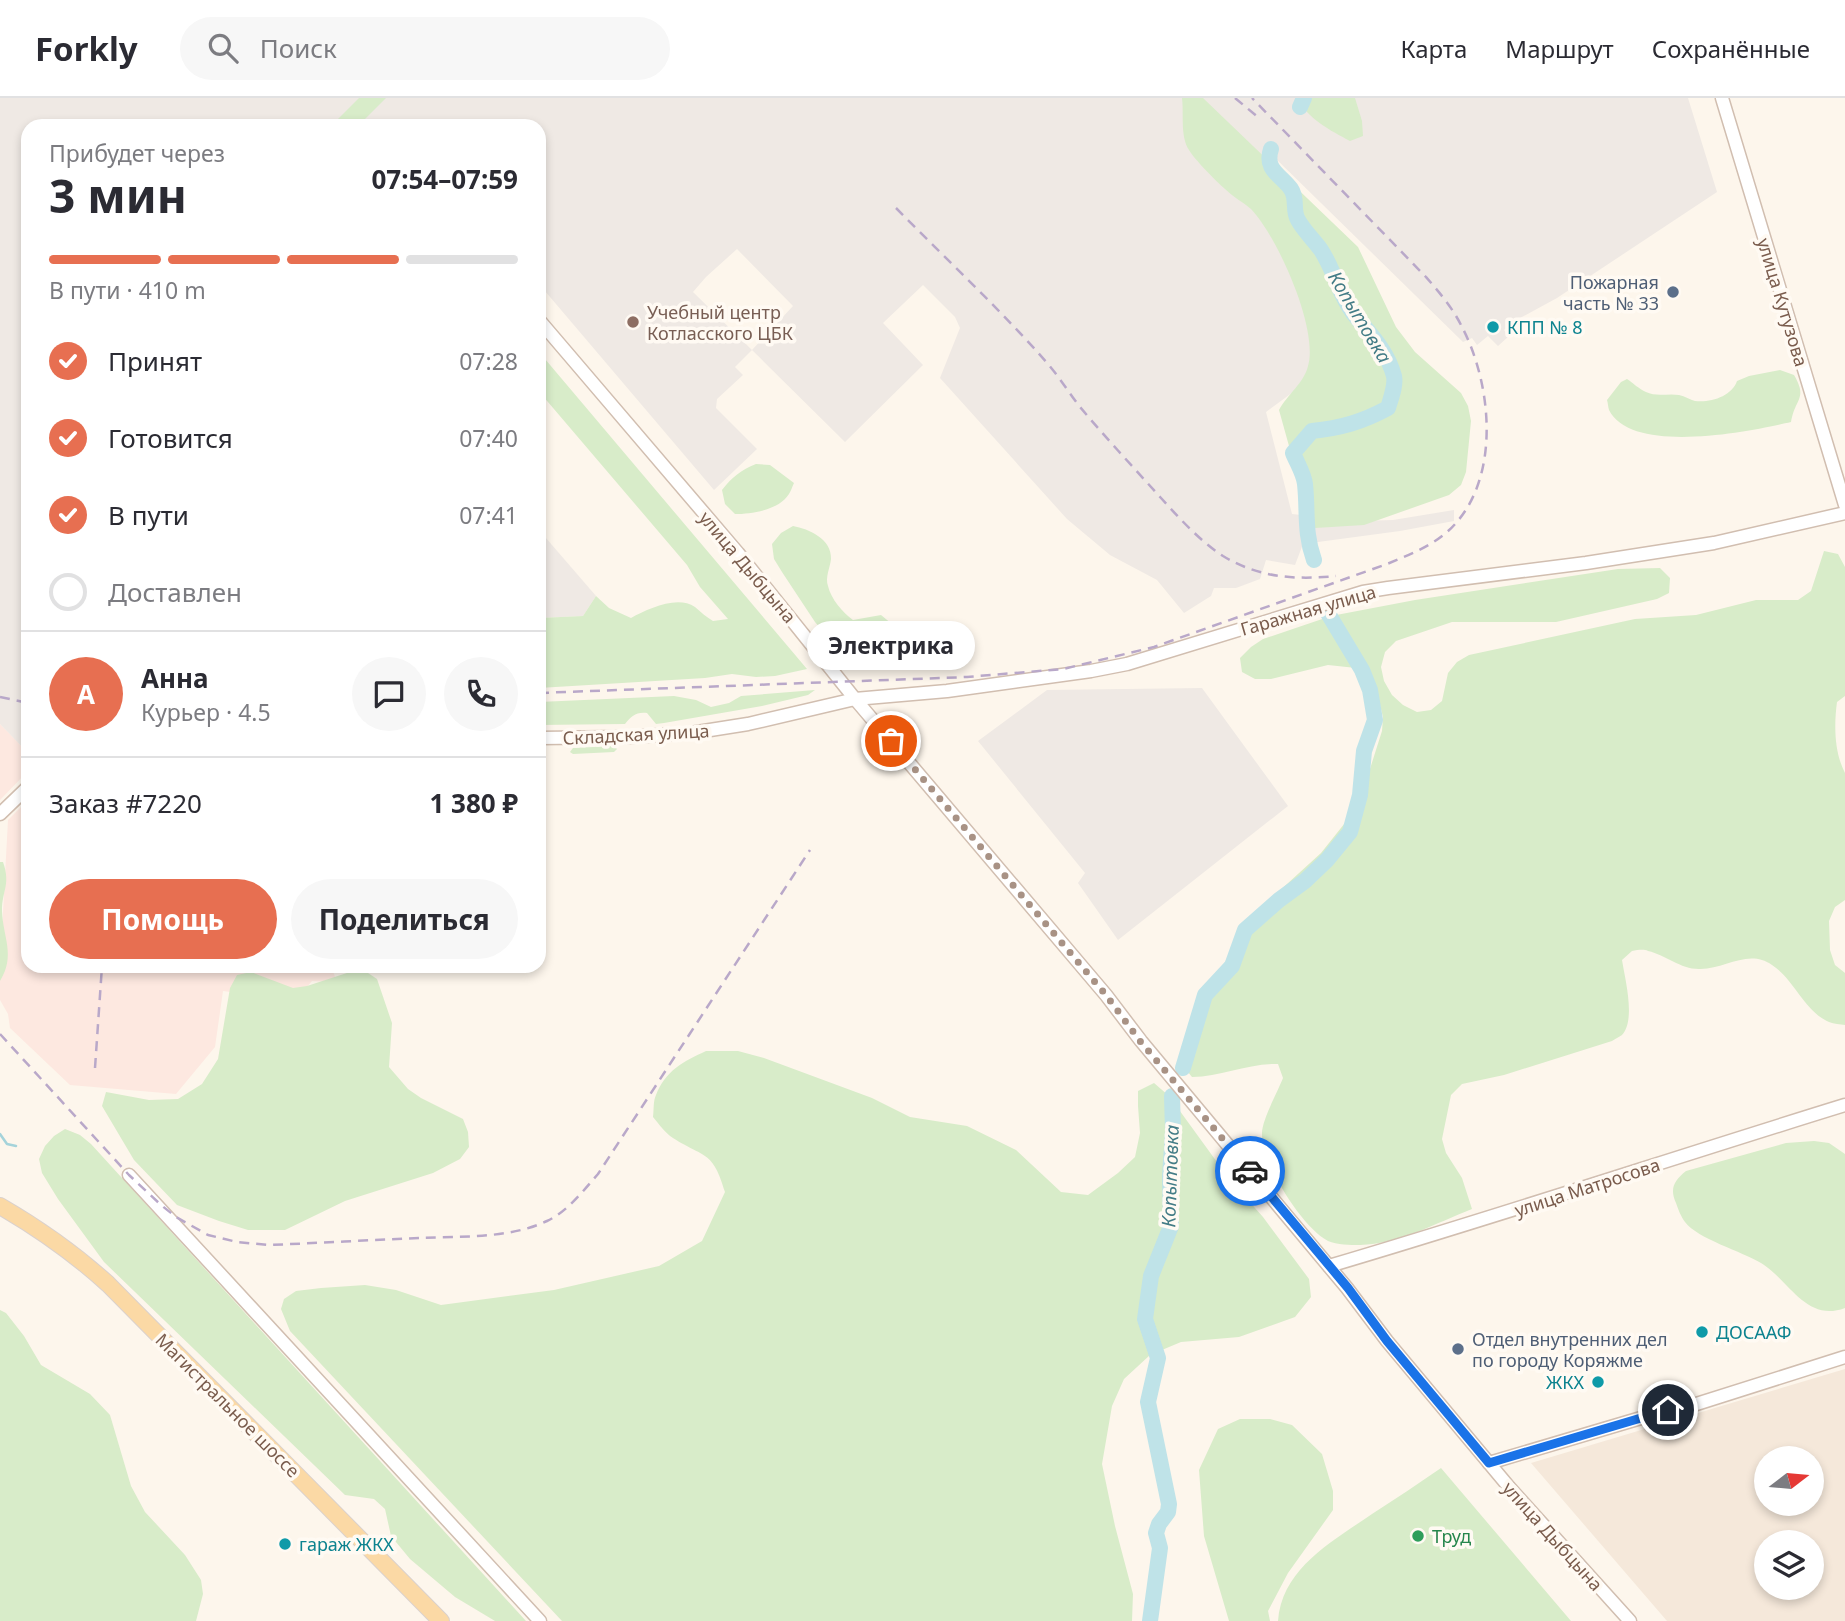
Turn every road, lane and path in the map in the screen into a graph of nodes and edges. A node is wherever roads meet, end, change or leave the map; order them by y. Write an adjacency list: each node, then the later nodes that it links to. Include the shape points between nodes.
1 (1722, 98): 3 (street, улица Кутузова)
2 (546, 328): 5 (street, улица Дыбцына, via 738,553)
3 (1845, 505)
4 (1845, 513): 5 (street, Гаражная улица, via 1714,543 1586,564 1363,592 1139,661 1091,671)
5 (855, 699): 6 (street, Складская улица, via 691,733); 12 (street, улица Дыбцына)
6 (546, 738)
7 (21, 794): 8 (street)
8 (0, 814)
9 (1845, 1105): 12 (street, улица Матросова)
10 (129, 1175): 16 (street)
11 (0, 1206): 15 (main road, Магистральное шоссе, via 108,1284)
12 (1329, 1266): 14 (street, улица Дыбцына)
13 (1845, 1357): 14 (street)
14 (1489, 1463): 17 (street, улица Дыбцына)
15 (436, 1619)
16 (540, 1621)
17 (1630, 1621)

